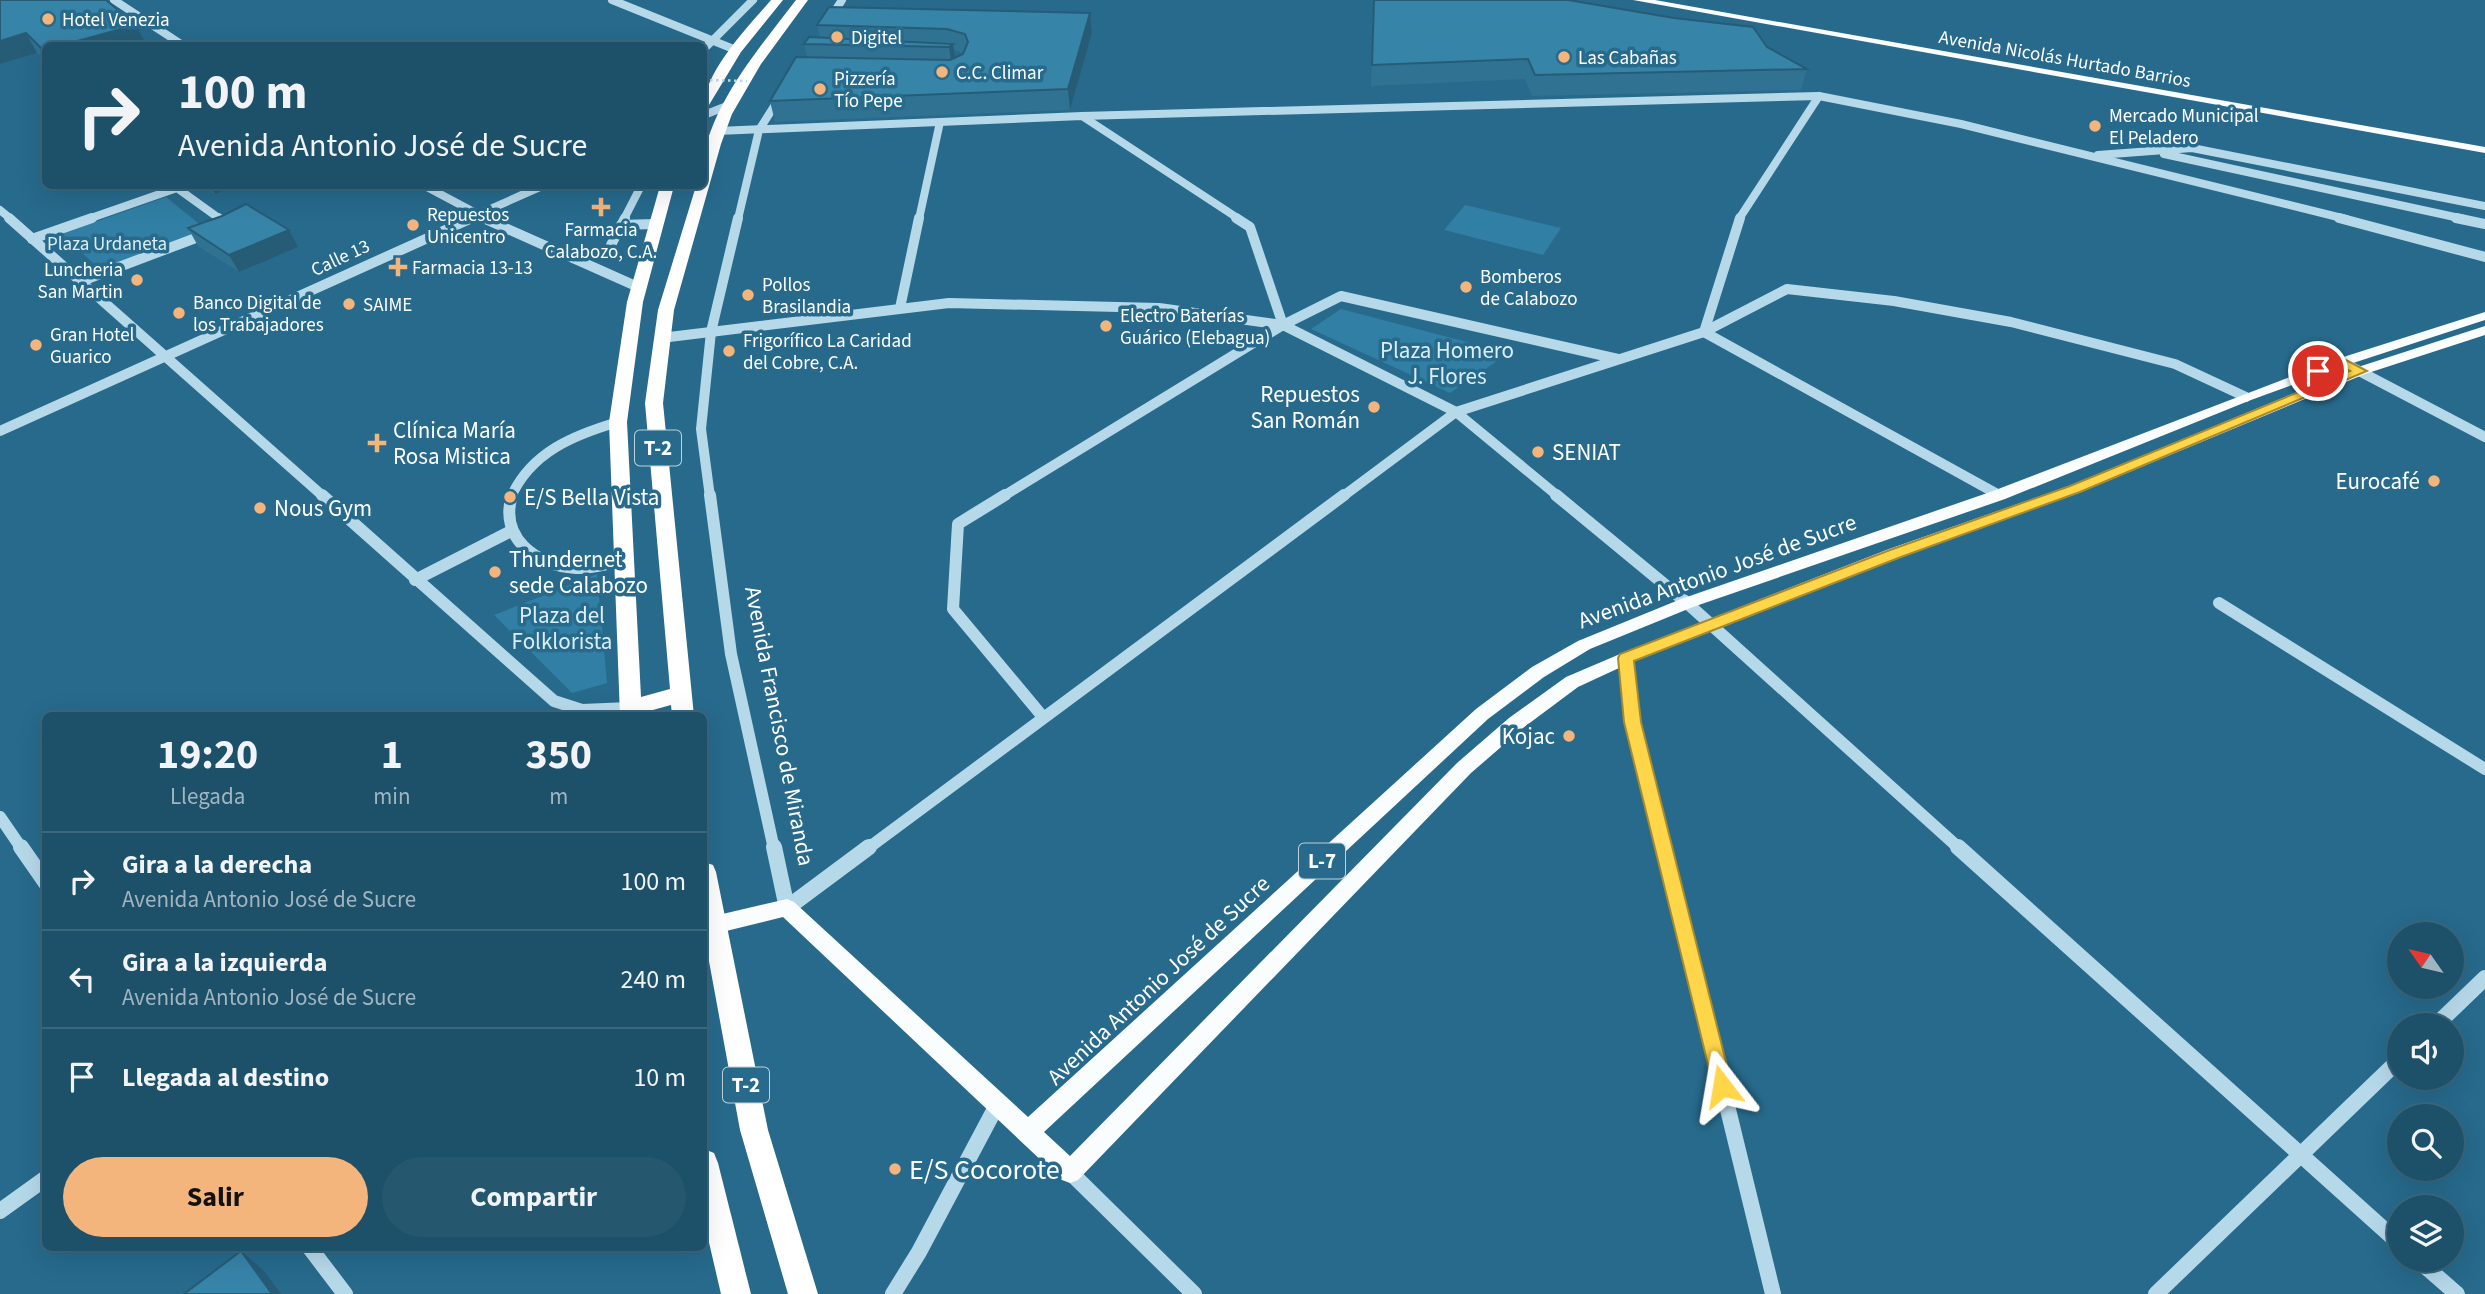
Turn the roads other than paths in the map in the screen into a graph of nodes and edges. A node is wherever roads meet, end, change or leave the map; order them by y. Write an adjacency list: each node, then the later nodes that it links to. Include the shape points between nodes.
1 (114, 0): 11 (street)
2 (612, 0): 10 (street)
3 (754, 0): 10 (street)
4 (777, 0): 13 (highway)
5 (802, 0): 17 (highway, T-2)
6 (842, 0): 9 (street)
7 (1638, 0): 24 (main road, Avenida Nicolás Hurtado Barrios)
8 (1689, 0): 23 (main road, Avenida Nicolás Hurtado Barrios)
9 (822, 31)
10 (710, 41): 12 (street); 13 (street)
11 (178, 42)
12 (707, 46)
13 (736, 50): 16 (highway)
14 (790, 83): 21 (street, Avenida Francisco de Miranda)
15 (1819, 96): 19 (street); 26 (street); 53 (street, via 1739,220)
16 (707, 97)
17 (732, 104): 18 (street); 22 (highway, T-2)
18 (707, 114)
19 (1082, 116): 20 (street); 50 (street, via 1250,227)
20 (940, 122): 21 (street); 46 (street)
21 (760, 130): 22 (street); 52 (street, Avenida Francisco de Miranda)
22 (718, 131): 27 (highway, T-2)
23 (2485, 139)
24 (2485, 150)
25 (2150, 151): 26 (street); 35 (street, via 2192,148); 39 (street)
26 (2087, 155): 43 (street)
27 (707, 170)
28 (174, 189): 41 (street)
29 (178, 189): 44 (street, via 229,226)
30 (430, 189): 37 (street)
31 (535, 189): 37 (street, Calle 13)
32 (639, 189): 40 (street)
33 (666, 189): 38 (highway, T-2)
34 (702, 189): 47 (highway, T-2)
35 (2485, 206)
36 (0, 210): 41 (street)
37 (475, 214): 45 (street); 55 (street, Calle 13)
38 (653, 224): 40 (street); 45 (highway, T-2)
39 (2485, 224)
40 (621, 225): 42 (street)
41 (32, 239): 44 (street)
42 (611, 246)
43 (2485, 257)
44 (79, 282): 55 (street)
45 (638, 287): 48 (highway, T-2)
46 (900, 308): 50 (street, via 949,303 1158,308); 52 (street)
47 (666, 310): 48 (highway); 54 (highway, T-2)
48 (634, 313): 61 (highway, T-2)
49 (2485, 316): 57 (main road, Avenida Antonio José de Sucre / L-7)
50 (1283, 325): 56 (street, via 1340,296); 60 (street); 74 (street, via 958,524 953,609)
51 (2485, 330): 58 (main road, Avenida Antonio José de Sucre / L-7)
52 (711, 332): 54 (street); 79 (street, Avenida Francisco de Miranda, via 701,429 708,485 731,654)
53 (1704, 332): 56 (street); 59 (street, via 1787,289 1895,301 2011,322 2175,364); 64 (street)
54 (661, 338): 72 (highway, T-2, via 654,403)
55 (163, 357): 62 (street, Calle 13); 67 (street)
56 (1619, 359): 60 (street)
57 (2342, 362): 58 (street); 59 (main road, Avenida Antonio José de Sucre / L-7)
58 (2360, 371): 63 (street); 70 (main road, Avenida Antonio José de Sucre / L-7, via 2075,489)
59 (2246, 397): 64 (main road, Avenida Antonio José de Sucre / L-7)
60 (1456, 412): 68 (street); 74 (street)
61 (618, 422): 65 (street, via 560,443 528,468 513,488 506,514); 66 (highway, T-2)
62 (0, 431)
63 (2485, 437)
64 (1999, 495): 68 (main road, Avenida Antonio José de Sucre / L-7)
65 (509, 532): 66 (street, via 538,555 579,569); 67 (street)
66 (624, 561): 73 (highway, T-2)
67 (415, 580): 73 (street, via 554,701 582,710)
68 (1687, 603): 70 (street); 85 (main road, Avenida Antonio José de Sucre / L-7, via 1584,645 1482,714)
69 (2219, 603): 75 (street)
70 (1712, 625): 71 (main road, Avenida Antonio José de Sucre / L-7); 86 (street)
71 (1626, 658): 87 (main road, Avenida Antonio José de Sucre / L-7, via 1572,682 1464,768); 99 (street, via 1633,722)
72 (682, 705): 73 (highway)
73 (630, 712)
74 (1043, 717): 79 (street)
75 (2485, 769)
76 (0, 817): 77 (street)
77 (42, 877)
78 (707, 888): 80 (highway, T-2)
79 (787, 908): 80 (main road); 84 (main road)
80 (714, 925): 97 (highway, T-2, via 754,1130)
81 (2485, 978): 82 (street)
82 (2449, 1013)
83 (2387, 1072): 86 (street)
84 (997, 1105): 85 (main road); 94 (street)
85 (1027, 1133): 87 (main road)
86 (2300, 1155): 91 (street); 100 (street)
87 (1070, 1172): 98 (street)
88 (707, 1175): 96 (highway)
89 (42, 1181): 90 (street)
90 (0, 1211)
91 (2387, 1232)
92 (312, 1251): 95 (street)
93 (2432, 1272): 101 (street)
94 (897, 1292)
95 (345, 1294)
96 (736, 1294)
97 (803, 1294)
98 (1194, 1294)
99 (1773, 1294)
100 (2156, 1294)
101 (2457, 1294)

